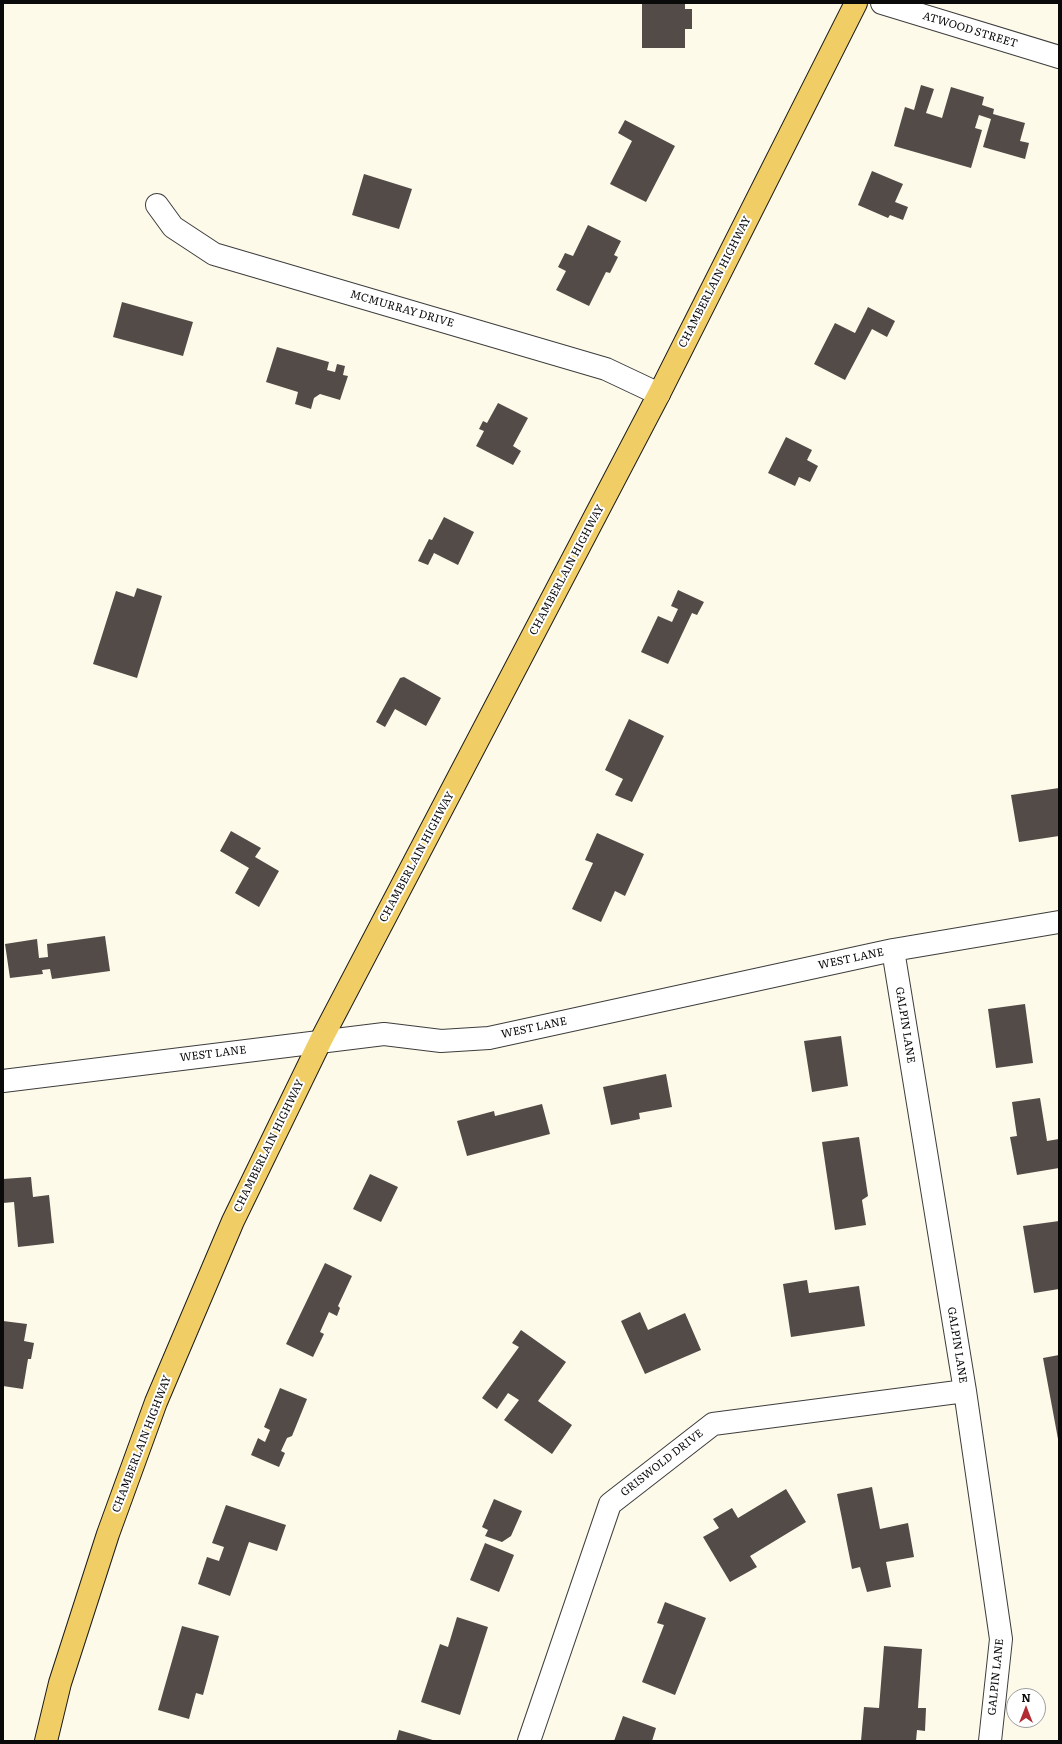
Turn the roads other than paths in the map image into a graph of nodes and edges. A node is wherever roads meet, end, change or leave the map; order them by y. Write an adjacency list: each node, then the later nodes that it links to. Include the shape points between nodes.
1 (856, 3): 5 (main road, CHAMBERLAIN HIGHWAY)
2 (882, 3): 3 (street, ATWOOD STREET)
3 (1059, 57)
4 (158, 205): 5 (street, MCMURRAY DRIVE, via 173,227 214,254 606,369)
5 (659, 394): 8 (main road, CHAMBERLAIN HIGHWAY)
6 (1059, 922): 7 (street, WEST LANE)
7 (893, 950): 8 (street, WEST LANE, via 489,1038 441,1041 384,1034); 10 (street, GALPIN LANE)
8 (321, 1040): 9 (street, WEST LANE); 11 (main road, CHAMBERLAIN HIGHWAY, via 233,1221 156,1402 106,1541 60,1683)
9 (3, 1081)
10 (965, 1391): 12 (street, GRISWOLD DRIVE, via 713,1424 610,1504); 13 (street, GALPIN LANE, via 1001,1639)
11 (46, 1741)
12 (529, 1741)
13 (990, 1741)

